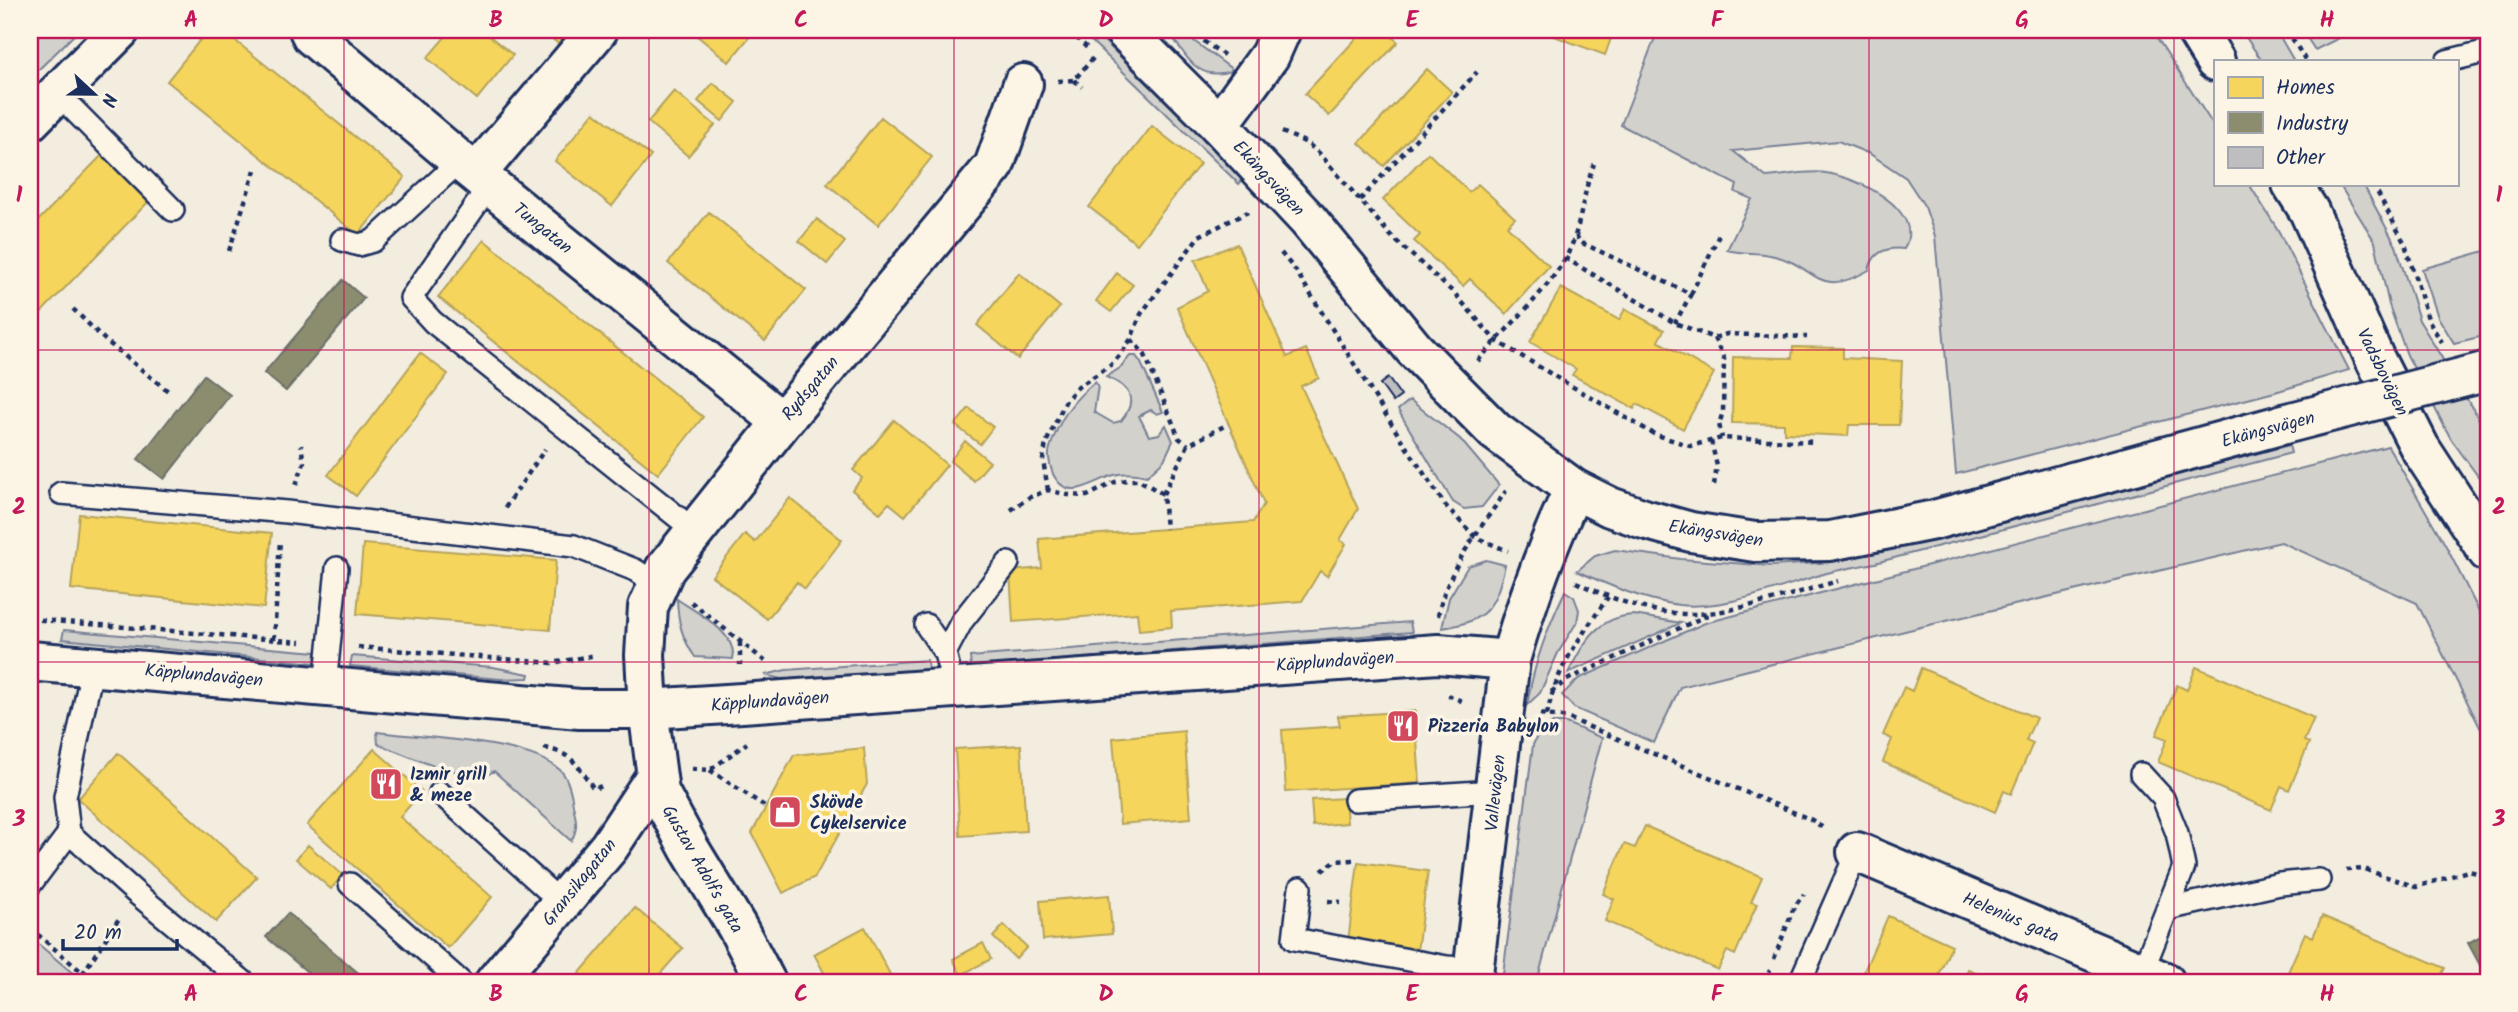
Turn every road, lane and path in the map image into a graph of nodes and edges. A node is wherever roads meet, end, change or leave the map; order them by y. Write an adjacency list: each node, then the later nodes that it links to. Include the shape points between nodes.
1 (120, 30): 20 (street)
2 (309, 30): 26 (street, Tungatan)
3 (598, 30): 26 (street)
4 (1069, 30): 15 (path)
5 (1124, 30): 22 (street, Ekängsvägen)
6 (1187, 30): 14 (path)
7 (1281, 30): 22 (street, via 1270,55)
8 (2196, 30): 11 (street)
9 (2287, 30): 12 (path)
10 (2488, 51): 13 (lane)
11 (2215, 60)
12 (2305, 60)
13 (2451, 60)
14 (1234, 62)
15 (1105, 65)
16 (1476, 72): 29 (path)
17 (1074, 80): 19 (path)
18 (1023, 84): 51 (street, Rydsgatan, via 993,166)
19 (1082, 87)
20 (58, 94): 21 (street); 31 (lane)
21 (30, 121)
22 (1219, 125): 59 (street, Ekängsvägen, via 1327,241 1414,349 1495,431)
23 (1278, 131): 29 (path, via 1319,153)
24 (1594, 164): 35 (path)
25 (255, 170): 37 (path)
26 (475, 173): 36 (lane, via 373,241 359,245); 51 (street, Tungatan); 53 (lane, via 411,298 433,322)
27 (2293, 186): 70 (street, Vadsbovägen, via 2420,448)
28 (2374, 186): 47 (path, via 2405,244 2429,323)
29 (1360, 200): 46 (path)
30 (1244, 206): 32 (path)
31 (173, 211)
32 (1249, 212): 33 (path); 45 (path, via 1199,236 1141,314)
33 (1257, 222)
34 (1720, 233): 40 (path)
35 (1576, 235): 39 (path); 40 (path, via 1580,242)
36 (342, 240)
37 (229, 251)
38 (1280, 252): 68 (path, via 1446,505)
39 (1565, 258): 42 (path); 46 (path)
40 (1691, 294): 42 (path)
41 (73, 309): 50 (path)
42 (1675, 323): 44 (path)
43 (1807, 337): 44 (path, via 1727,334)
44 (1714, 338): 54 (path, via 1724,359)
45 (1130, 339): 57 (path, via 1145,355 1179,438); 60 (path, via 1111,365 1066,400 1046,443 1043,460)
46 (1495, 340): 48 (path); 55 (path, via 1654,434 1690,446)
47 (2448, 352)
48 (1479, 360)
49 (2488, 371): 59 (street, Ekängsvägen, bridge, via 1934,520 1830,541 1755,542 1690,533 1621,511)
50 (168, 391)
51 (782, 422): 66 (street, Rydsgatan)
52 (1228, 424): 57 (path)
53 (562, 426): 66 (lane); 67 (path, via 505,506)
54 (1722, 438): 55 (path); 56 (path)
55 (1711, 441): 58 (path, via 1717,466)
56 (1815, 442)
57 (1188, 446): 63 (path)
58 (1714, 485)
59 (1574, 489): 80 (street, Vallevägen, via 1541,566)
60 (1048, 490): 63 (path, via 1087,496 1115,482 1139,480); 64 (path)
61 (1506, 491): 68 (path)
62 (61, 493): 67 (lane, via 287,512)
63 (1163, 494): 65 (path)
64 (1010, 510)
65 (1166, 529)
66 (695, 531): 74 (street, Rydsgatan, via 665,569)
67 (502, 537): 74 (lane, via 574,546 635,570)
68 (1475, 537): 69 (path); 76 (path, via 1443,594)
69 (1508, 551)
70 (2488, 552)
71 (1008, 563): 86 (lane, via 961,621)
72 (337, 568): 87 (lane)
73 (1569, 579): 75 (path)
74 (671, 591): 78 (path); 89 (street, Rydsgatan, via 648,607)
75 (1608, 597): 88 (path, via 1575,643); 88 (path, via 1667,612 1714,612 1569,679)
76 (1437, 621)
77 (926, 625): 86 (lane)
78 (740, 641): 83 (path); 84 (path)
79 (596, 655): 85 (path, via 588,655)
80 (1510, 660): 86 (street, Käpplundavägen, via 1438,654); 95 (street, Vallevägen)
81 (30, 661): 82 (street, Käpplundavägen)
82 (93, 665): 87 (street, Käpplundavägen); 99 (lane, via 65,797)
83 (769, 665)
84 (740, 667)
85 (585, 668)
86 (949, 671): 89 (street, Käpplundavägen)
87 (325, 686): 89 (street, Käpplundavägen, via 580,709)
88 (1551, 692): 100 (path, via 1547,715 1568,718 1812,820)
89 (648, 709): 93 (street, Gustav Adolfs gata)
90 (559, 750): 94 (path, via 573,758 594,789)
91 (710, 771): 98 (path)
92 (2141, 774): 108 (lane, via 2163,798 2184,867)
93 (656, 776): 107 (street, Gransikagatan, via 609,847); 117 (street, Gustav Adolfs gata, via 659,792)
94 (603, 786)
95 (1495, 791): 97 (lane); 111 (street, Vallevägen)
96 (440, 793): 107 (lane)
97 (1355, 800)
98 (766, 807)
99 (69, 833): 104 (lane); 106 (lane)
100 (1857, 852): 112 (street, Helenius gata); 118 (lane)
101 (2488, 875): 102 (path, via 2468,871 2416,887 2364,869 2341,870)
102 (2319, 880): 108 (lane)
103 (350, 884): 115 (lane)
104 (30, 885)
105 (1300, 888): 111 (lane, via 1294,939 1447,967)
106 (136, 893): 110 (path); 114 (lane)
107 (562, 903): 116 (street, Gransikagatan)
108 (2167, 909): 112 (lane)
109 (30, 928): 110 (path)
110 (83, 973): 113 (path)
111 (1473, 976)
112 (2153, 977)
113 (77, 982)
114 (244, 982)
115 (461, 982)
116 (495, 982)
117 (766, 982)
118 (1800, 982)

